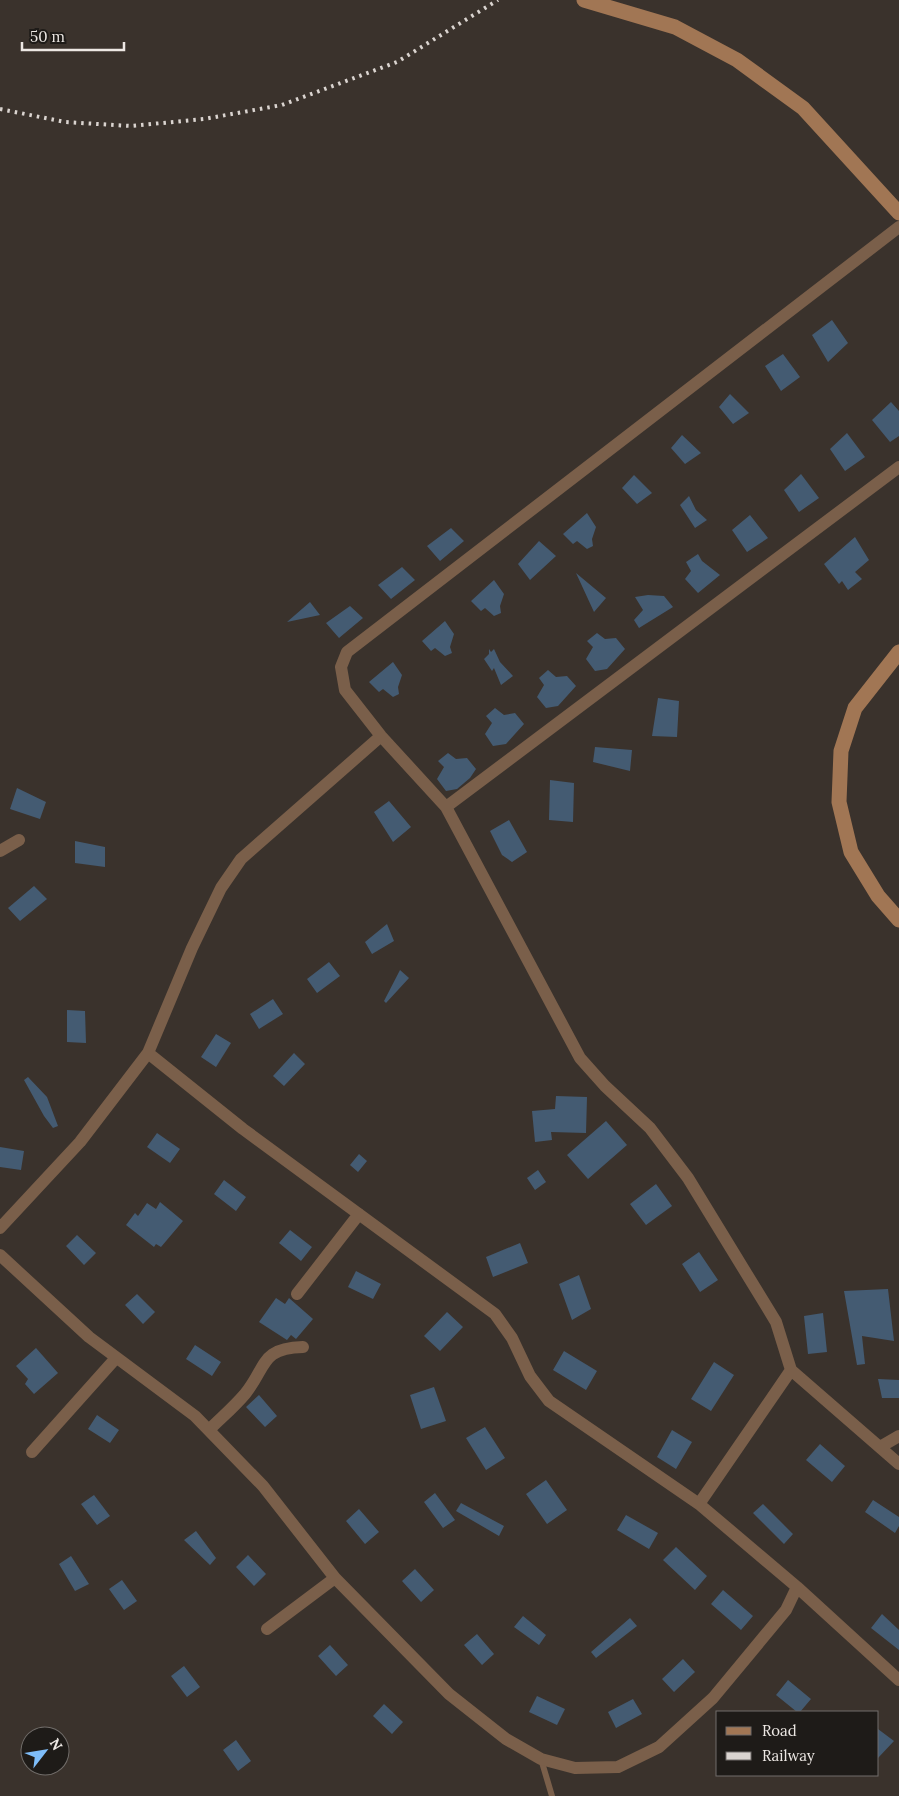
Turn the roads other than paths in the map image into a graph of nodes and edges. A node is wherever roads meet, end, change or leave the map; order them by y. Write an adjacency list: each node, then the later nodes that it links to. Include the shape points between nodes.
1 (584, 0): 2 (street, via 675,27 737,60 803,108)
2 (899, 213)
3 (899, 227): 6 (street, via 347,652 341,667 345,690)
4 (899, 467): 7 (street)
5 (899, 652): 10 (street, via 855,708 842,751 839,802 852,852 878,896)
6 (381, 736): 7 (street); 11 (street, via 241,859 221,888 192,948)
7 (446, 807): 18 (street, via 580,1058 604,1086 650,1128 688,1178 776,1322)
8 (19, 840): 9 (street)
9 (0, 851)
10 (899, 920)
11 (148, 1053): 12 (street, via 243,1129); 13 (street, via 80,1142)
12 (359, 1214): 15 (street); 24 (street, via 495,1314 512,1338 530,1376 549,1401)
13 (0, 1228)
14 (0, 1255): 17 (street)
15 (297, 1294)
16 (303, 1347): 19 (street, via 278,1349 270,1356 246,1393)
17 (116, 1358): 19 (street); 22 (street)
18 (791, 1370): 21 (street); 24 (street)
19 (209, 1430): 25 (street, via 263,1486)
20 (899, 1436): 21 (street)
21 (880, 1447): 23 (street)
22 (32, 1452)
23 (899, 1464)
24 (699, 1504): 26 (street)
25 (335, 1578): 27 (street); 29 (street, via 449,1694 506,1739)
26 (797, 1587): 28 (street); 29 (street, via 786,1610 713,1698 659,1747 618,1767 575,1768)
27 (267, 1629)
28 (899, 1680)
29 (541, 1759): 30 (lane)
30 (552, 1796)

